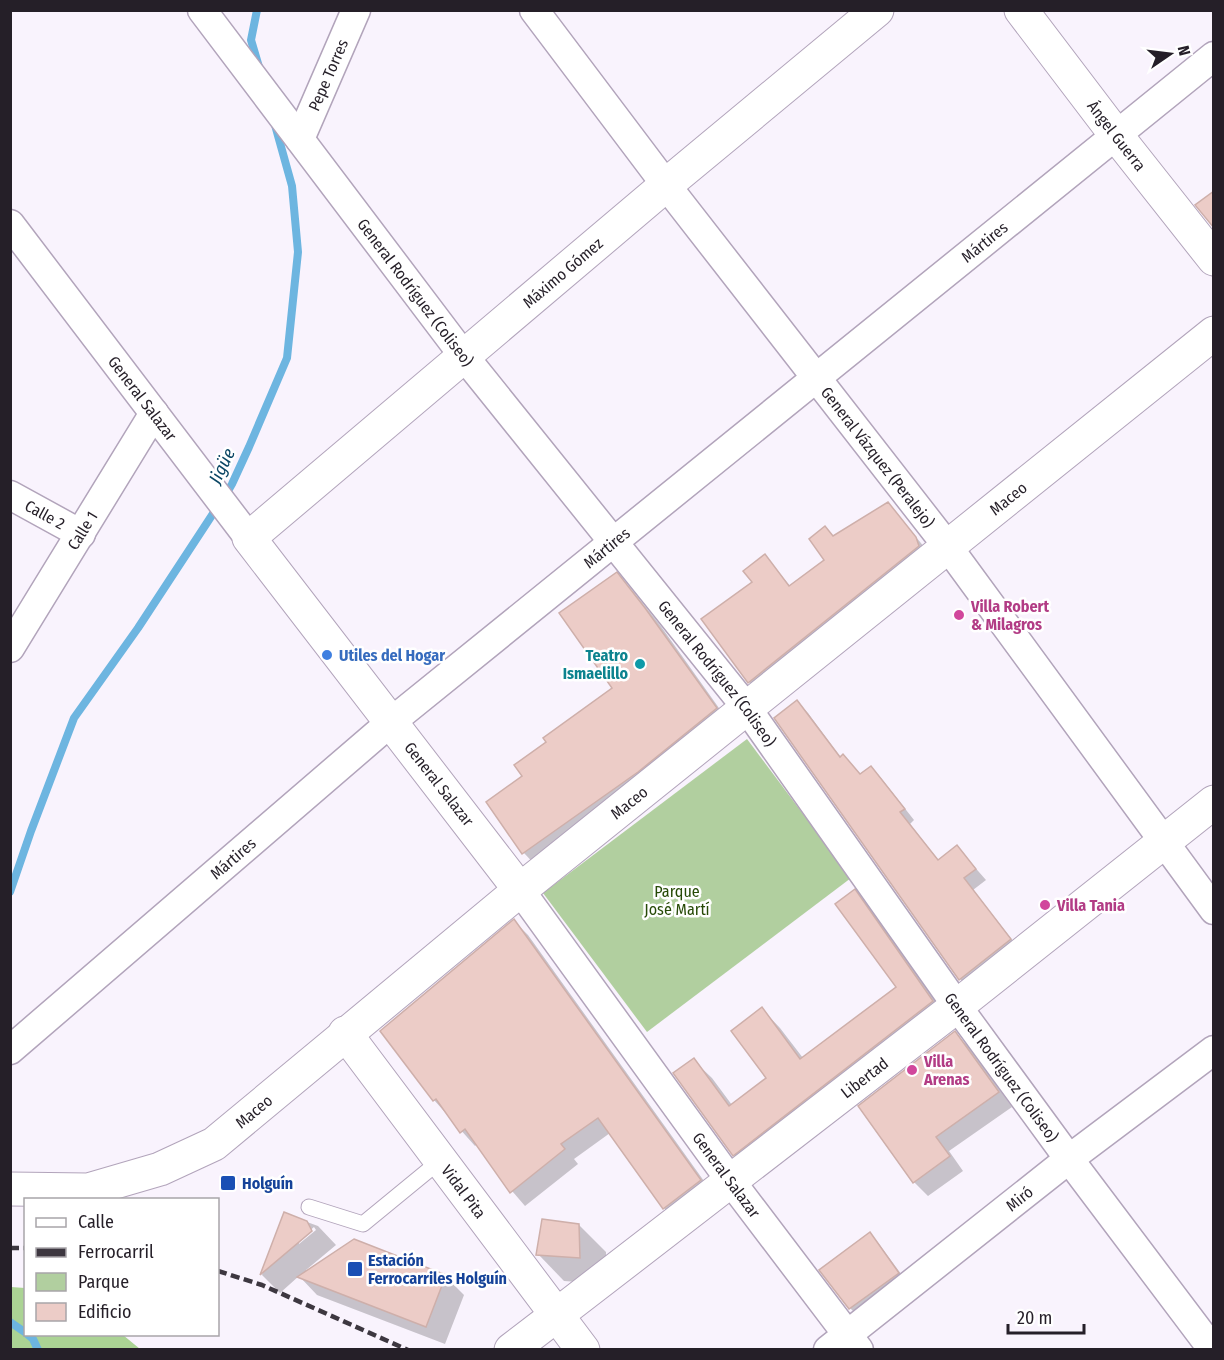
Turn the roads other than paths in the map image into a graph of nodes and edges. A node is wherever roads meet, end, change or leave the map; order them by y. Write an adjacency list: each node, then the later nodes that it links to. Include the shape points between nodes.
1 (202, 10): 7 (street, General Rodríguez (Coliseo))
2 (356, 10): 7 (street, Pepe Torres)
3 (534, 10): 9 (street, General Vázquez (Peralejo))
4 (877, 10): 9 (street, Máximo Gómez)
5 (1022, 10): 8 (street, Ángel Guerra)
6 (1214, 56): 8 (street, Mártires)
7 (296, 134): 13 (street, General Rodríguez (Coliseo))
8 (1116, 135): 11 (street, Ángel Guerra); 14 (street, Mártires)
9 (666, 185): 13 (street, Máximo Gómez); 14 (street, General Vázquez (Peralejo))
10 (10, 224): 15 (street, General Salazar)
11 (1214, 259)
12 (1214, 333): 20 (street, Maceo)
13 (463, 355): 17 (street, Máximo Gómez); 19 (street, General Rodríguez (Coliseo))
14 (816, 376): 19 (street, Mártires); 20 (street, General Vázquez (Peralejo))
15 (154, 413): 17 (street, General Salazar); 18 (street, Calle 1)
16 (10, 495): 18 (street, Calle 2)
17 (240, 526): 23 (street, General Salazar)
18 (81, 534): 21 (street, Calle 1)
19 (614, 542): 22 (street, General Rodríguez (Coliseo)); 23 (street, Mártires)
20 (948, 547): 22 (street, Maceo); 25 (street, General Vázquez (Peralejo))
21 (10, 648)
22 (746, 707): 26 (street, Maceo); 28 (street, General Rodríguez (Coliseo))
23 (391, 722): 26 (street, General Salazar); 30 (street, Mártires)
24 (1214, 802): 25 (street, Libertad)
25 (1162, 842): 27 (street, General Vázquez (Peralejo)); 28 (street, Libertad)
26 (520, 890): 29 (street, Maceo); 34 (street, General Salazar)
27 (1214, 910)
28 (957, 1006): 32 (street, General Rodríguez (Coliseo)); 34 (street, Libertad)
29 (345, 1033): 33 (street, Vidal Pita); 35 (street, Maceo, via 214,1144 160,1169 88,1190)
30 (10, 1050)
31 (1214, 1050): 32 (street, Miró)
32 (1069, 1159): 38 (street, Miró); 41 (street, General Rodríguez (Coliseo))
33 (441, 1160): 36 (lane, via 363,1224); 37 (street, Vidal Pita)
34 (730, 1180): 37 (street, Libertad); 38 (street, General Salazar)
35 (10, 1190)
36 (309, 1207)
37 (558, 1314): 39 (street, Libertad); 40 (street, Vidal Pita)
38 (845, 1344)
39 (511, 1350)
40 (583, 1350)
41 (1213, 1350)

